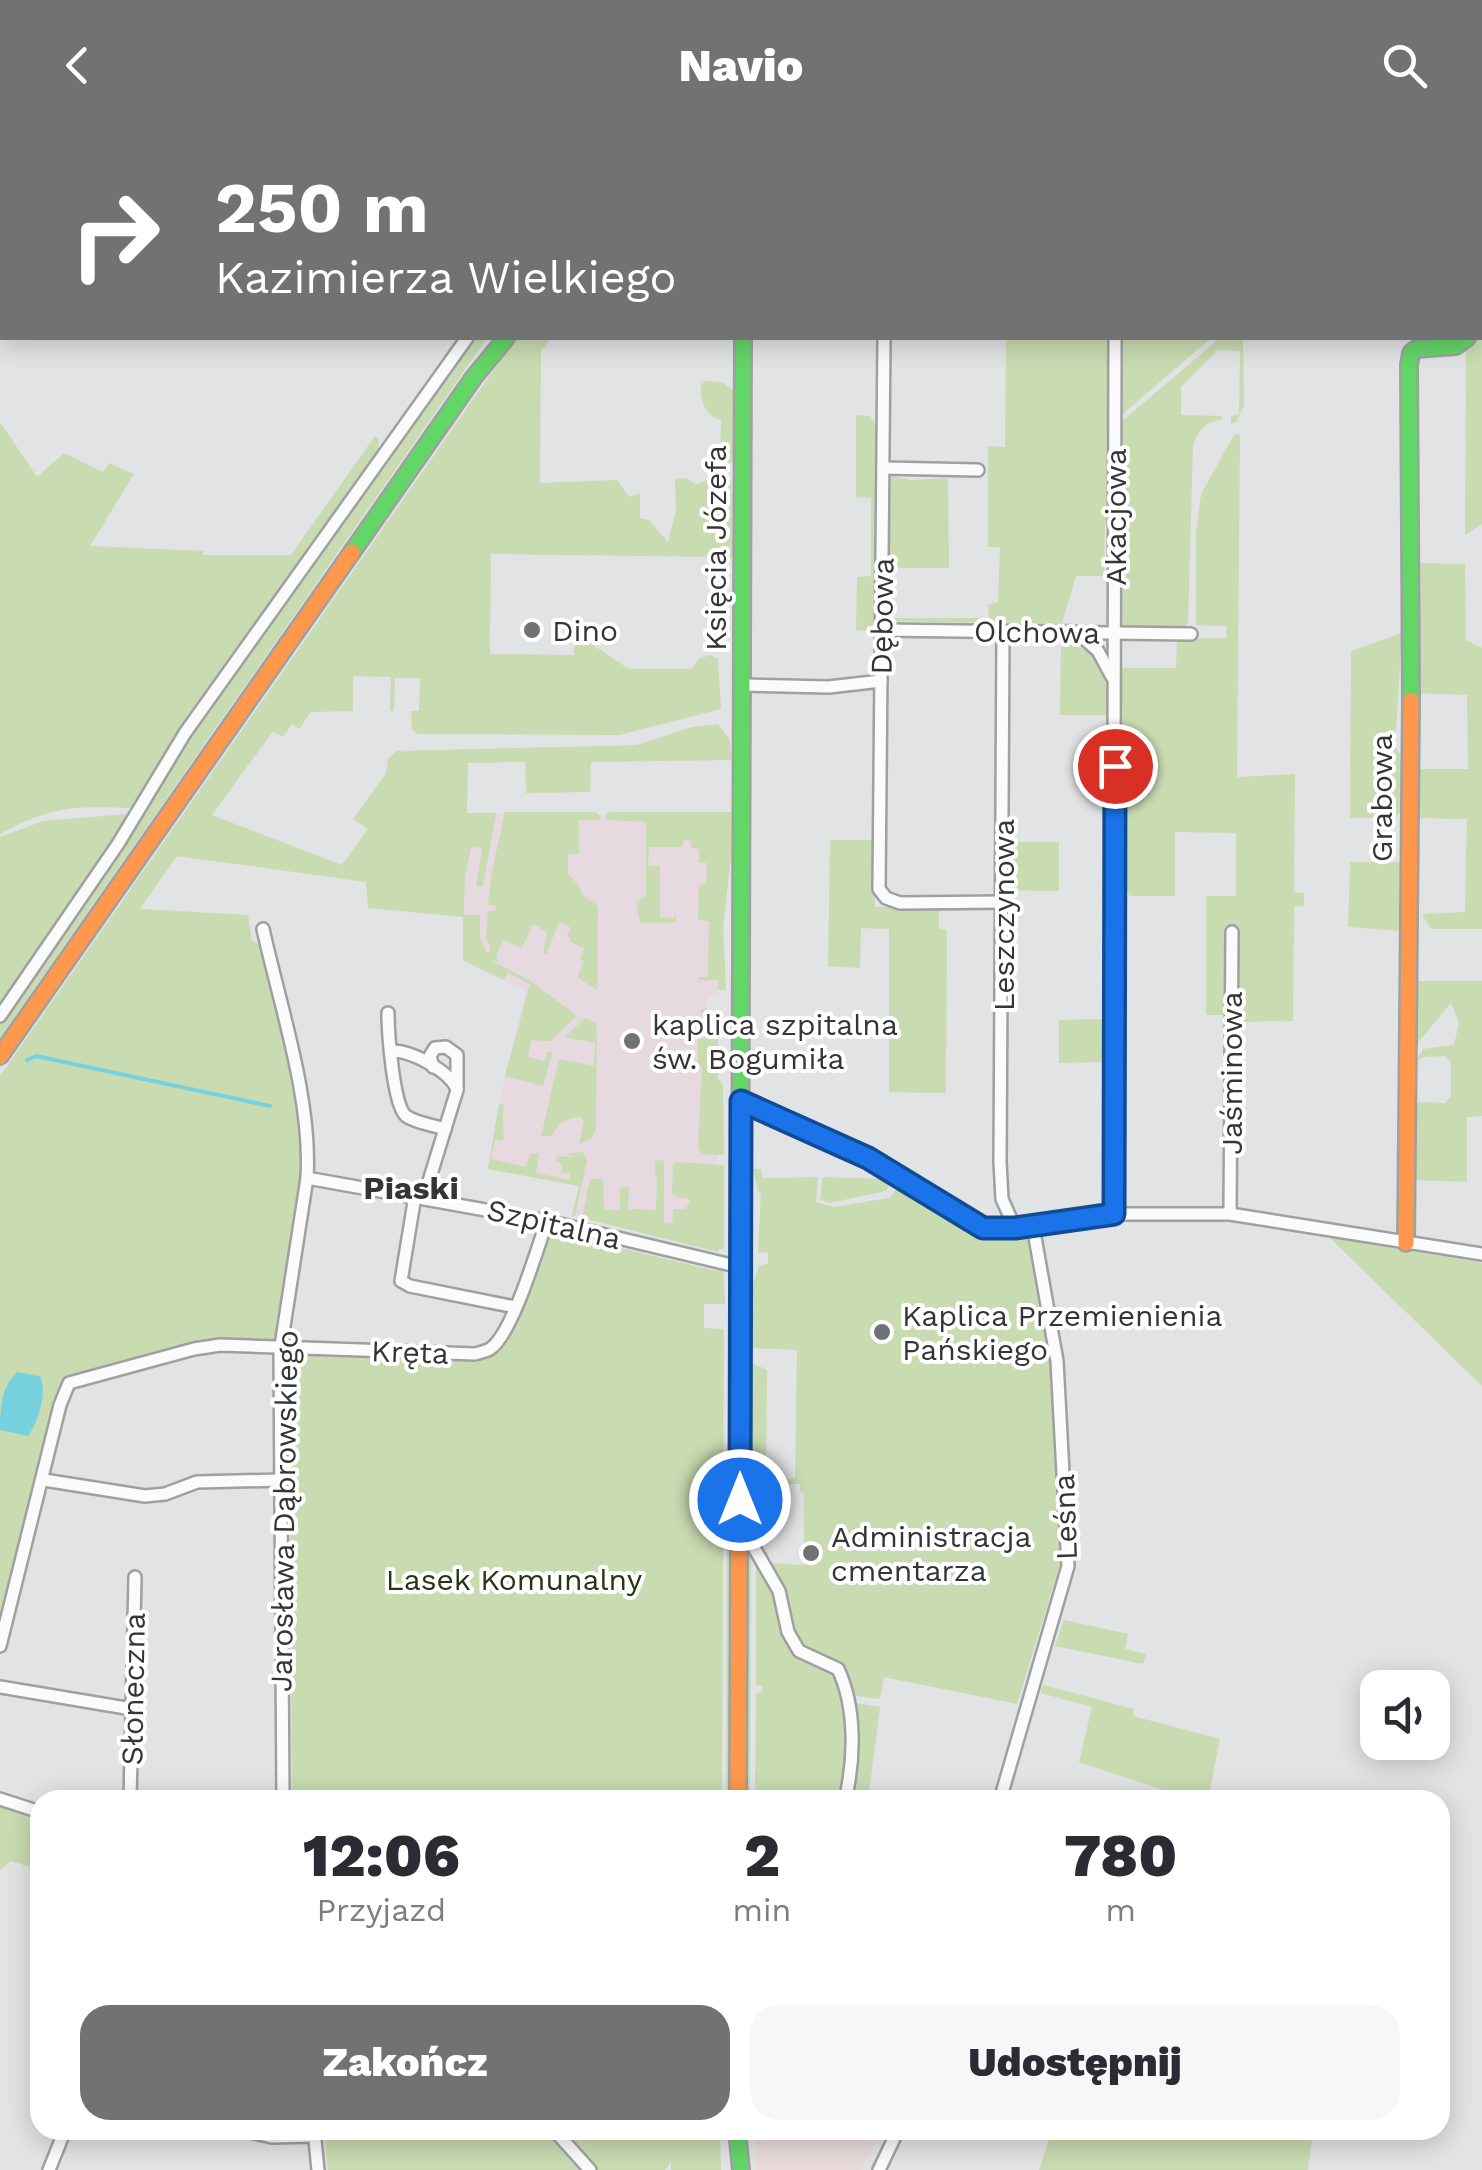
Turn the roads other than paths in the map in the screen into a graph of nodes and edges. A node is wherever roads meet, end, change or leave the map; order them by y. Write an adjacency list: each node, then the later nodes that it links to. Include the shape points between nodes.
1 (466, 340): 23 (street, via 185,732)
2 (495, 340): 8 (street)
3 (504, 340): 8 (street)
4 (743, 340): 17 (street, Księcia Józefa)
5 (884, 340): 9 (street, Dębowa)
6 (1115, 340): 14 (street, Akacjowa)
7 (1465, 340): 39 (street, Grabowa, via 1411,353)
8 (474, 377): 25 (street)
9 (883, 468): 10 (street); 11 (street, Dębowa)
10 (978, 470)
11 (882, 630): 12 (street, Olchowa); 16 (street, Dębowa)
12 (1003, 631): 13 (street, Olchowa); 19 (street, Leszczynowa)
13 (1078, 633): 14 (street, Olchowa); 18 (street, Akacjowa, via 1106,664)
14 (1115, 634): 15 (street, Olchowa); 18 (street, Akacjowa)
15 (1191, 634)
16 (881, 681): 17 (street); 19 (street, Dębowa, via 882,894 900,904)
17 (742, 685): 28 (street, Księcia Józefa)
18 (1115, 696): 33 (street, Akacjowa)
19 (1002, 902): 32 (street, Leszczynowa)
20 (263, 929): 30 (street, Jarosława Dąbrowskiego, via 305,1116)
21 (1232, 932): 34 (street, Jaśminowa)
22 (388, 1013): 24 (street)
23 (0, 1016)
24 (391, 1050): 26 (street); 29 (street, via 404,1114)
25 (0, 1056)
26 (433, 1067): 27 (street); 27 (street, via 435,1048 453,1050)
27 (457, 1090): 29 (street, Kręta)
28 (741, 1101): 38 (street, via 868,1158); 41 (street, Księcia Józefa)
29 (445, 1129): 31 (street, Kręta)
30 (307, 1178): 31 (street, Szpitalna); 43 (street, Jarosława Dąbrowskiego)
31 (420, 1197): 35 (street, Szpitalna); 42 (street, Kręta, via 401,1281)
32 (1002, 1199): 37 (street, Leszczynowa); 38 (street, Leszczynowa)
33 (1114, 1214): 34 (street); 36 (street)
34 (1230, 1214): 39 (street)
35 (546, 1221): 41 (street, Szpitalna); 42 (street, Kręta)
36 (1032, 1226): 37 (street); 55 (street, Leśna, via 1056,1361 1068,1566)
37 (1015, 1228): 38 (street)
38 (994, 1230)
39 (1406, 1243): 40 (street)
40 (1482, 1254)
41 (740, 1267): 46 (street, Księcia Józefa, via 739,1498)
42 (515, 1307): 43 (street, Kręta, via 496,1343 474,1354)
43 (281, 1348): 44 (street, Kręta, via 194,1348 69,1384); 45 (street, Jarosława Dąbrowskiego)
44 (44, 1480): 45 (street, via 145,1496 197,1482); 48 (street)
45 (282, 1480): 52 (street, Jarosława Dąbrowskiego)
46 (746, 1545): 53 (street, Księcia Józefa); 54 (street, via 779,1591 799,1651 838,1668 846,1686 852,1749)
47 (135, 1577): 50 (street, Słoneczna)
48 (0, 1646)
49 (0, 1686): 50 (street)
50 (132, 1709): 51 (street, Słoneczna)
51 (130, 1790)
52 (283, 1790)
53 (738, 1790)
54 (846, 1790)
55 (1003, 1790)
56 (0, 1799): 57 (street)
57 (30, 1809)
58 (61, 2140): 64 (street)
59 (315, 2140): 65 (street)
60 (563, 2140): 66 (street)
61 (736, 2140): 67 (street)
62 (738, 2140): 68 (street)
63 (893, 2140): 69 (street)
64 (49, 2170)
65 (318, 2170)
66 (590, 2170)
67 (732, 2170)
68 (740, 2170)
69 (879, 2170)

